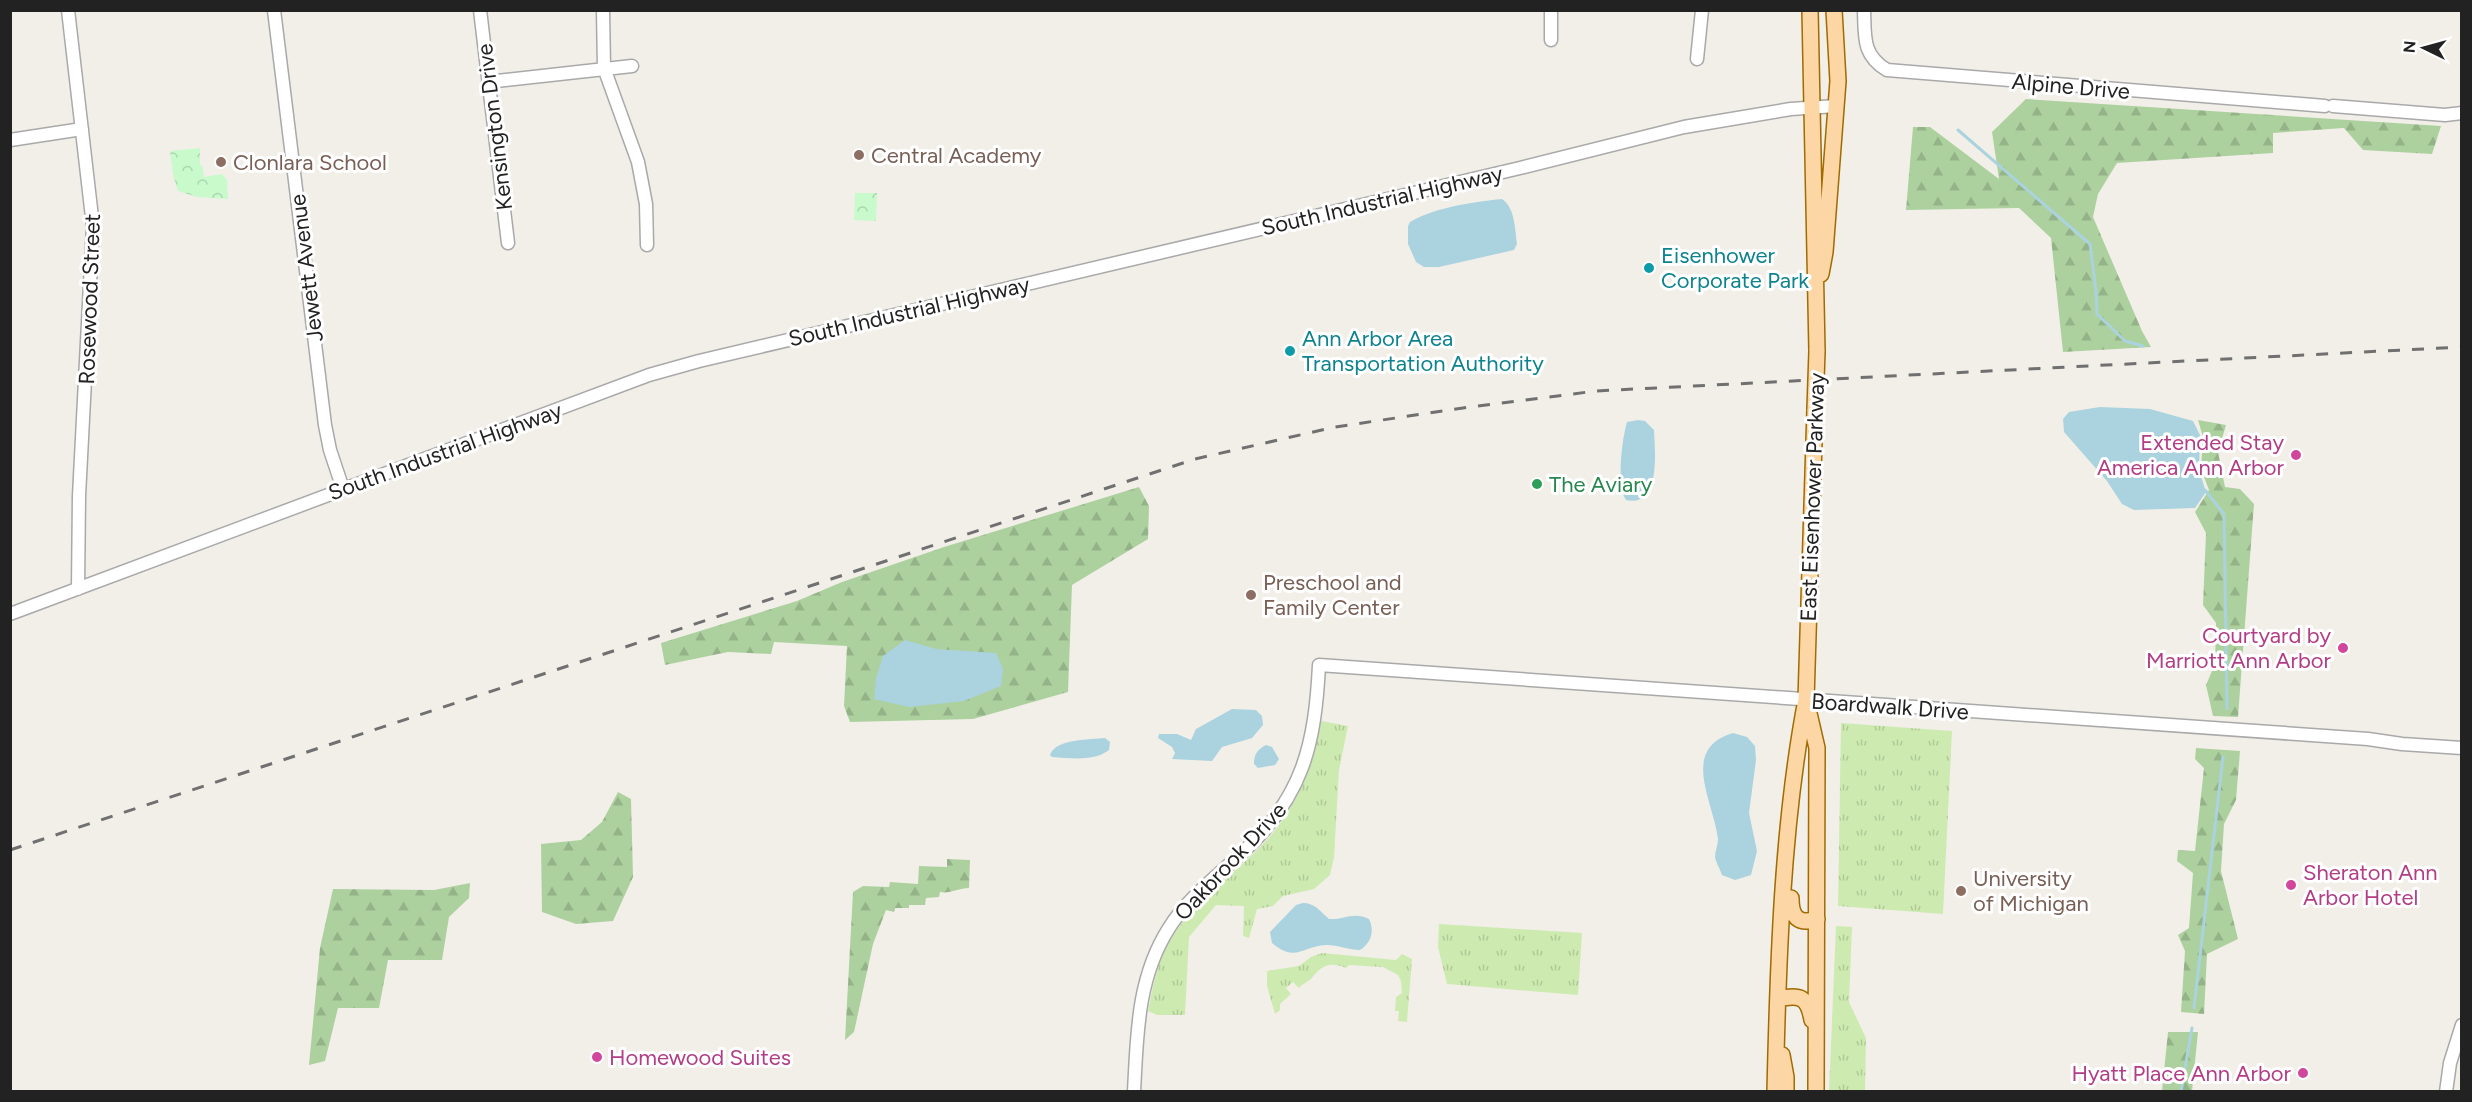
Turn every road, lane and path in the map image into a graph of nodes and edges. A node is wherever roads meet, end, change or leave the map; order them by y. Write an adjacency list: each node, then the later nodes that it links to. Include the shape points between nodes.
1 (68, 10): 18 (street, Rosewood Street)
2 (274, 10): 23 (street, Jewett Avenue, via 325,425)
3 (480, 10): 14 (street, Kensington Drive)
4 (603, 10): 13 (street)
5 (1551, 10): 10 (street)
6 (1702, 10): 11 (street)
7 (1810, 10): 16 (main road, East Eisenhower Parkway)
8 (1834, 10): 15 (main road, East Eisenhower Parkway)
9 (1864, 10): 17 (street, Alpine Drive, via 1868,51 1876,64 1887,70 2445,115)
10 (1551, 40)
11 (1697, 59)
12 (632, 66): 13 (street)
13 (604, 68): 14 (street); 21 (street, via 638,162 646,204)
14 (488, 82): 20 (street, Kensington Drive)
15 (1836, 106): 16 (street, South Industrial Highway); 22 (main road, East Eisenhower Parkway, via 1825,252)
16 (1813, 107): 22 (main road, East Eisenhower Parkway); 23 (street, South Industrial Highway, via 1684,127 699,361 649,375)
17 (2462, 113)
18 (82, 129): 19 (street); 24 (street, Rosewood Street, via 93,226)
19 (10, 140)
20 (508, 243)
21 (647, 245)
22 (1817, 295): 27 (main road, East Eisenhower Parkway, bridge)
23 (343, 489): 24 (street, South Industrial Highway)
24 (78, 589): 25 (street, South Industrial Highway)
25 (10, 615)
26 (1319, 665): 27 (street, Boardwalk Drive); 34 (street, Oakbrook Drive, via 1313,734 1289,797 1254,841 1188,903 1153,959 1137,1020)
27 (1806, 700): 28 (street, Boardwalk Drive); 29 (main road, East Eisenhower Parkway, via 1797,747); 30 (main road, East Eisenhower Parkway, via 1817,748)
28 (2462, 748)
29 (1789, 839): 30 (main road, via 1795,858 1791,911 1803,922); 31 (main road, East Eisenhower Parkway)
30 (1817, 919): 38 (main road, East Eisenhower Parkway)
31 (1779, 999): 33 (main road, East Eisenhower Parkway); 37 (main road, via 1796,997 1809,1005)
32 (2462, 1025): 39 (street)
33 (1776, 1032): 35 (main road, East Eisenhower Parkway); 36 (main road)
34 (1134, 1092)
35 (1775, 1092)
36 (1786, 1092)
37 (1810, 1092)
38 (1816, 1092)
39 (2446, 1092)

